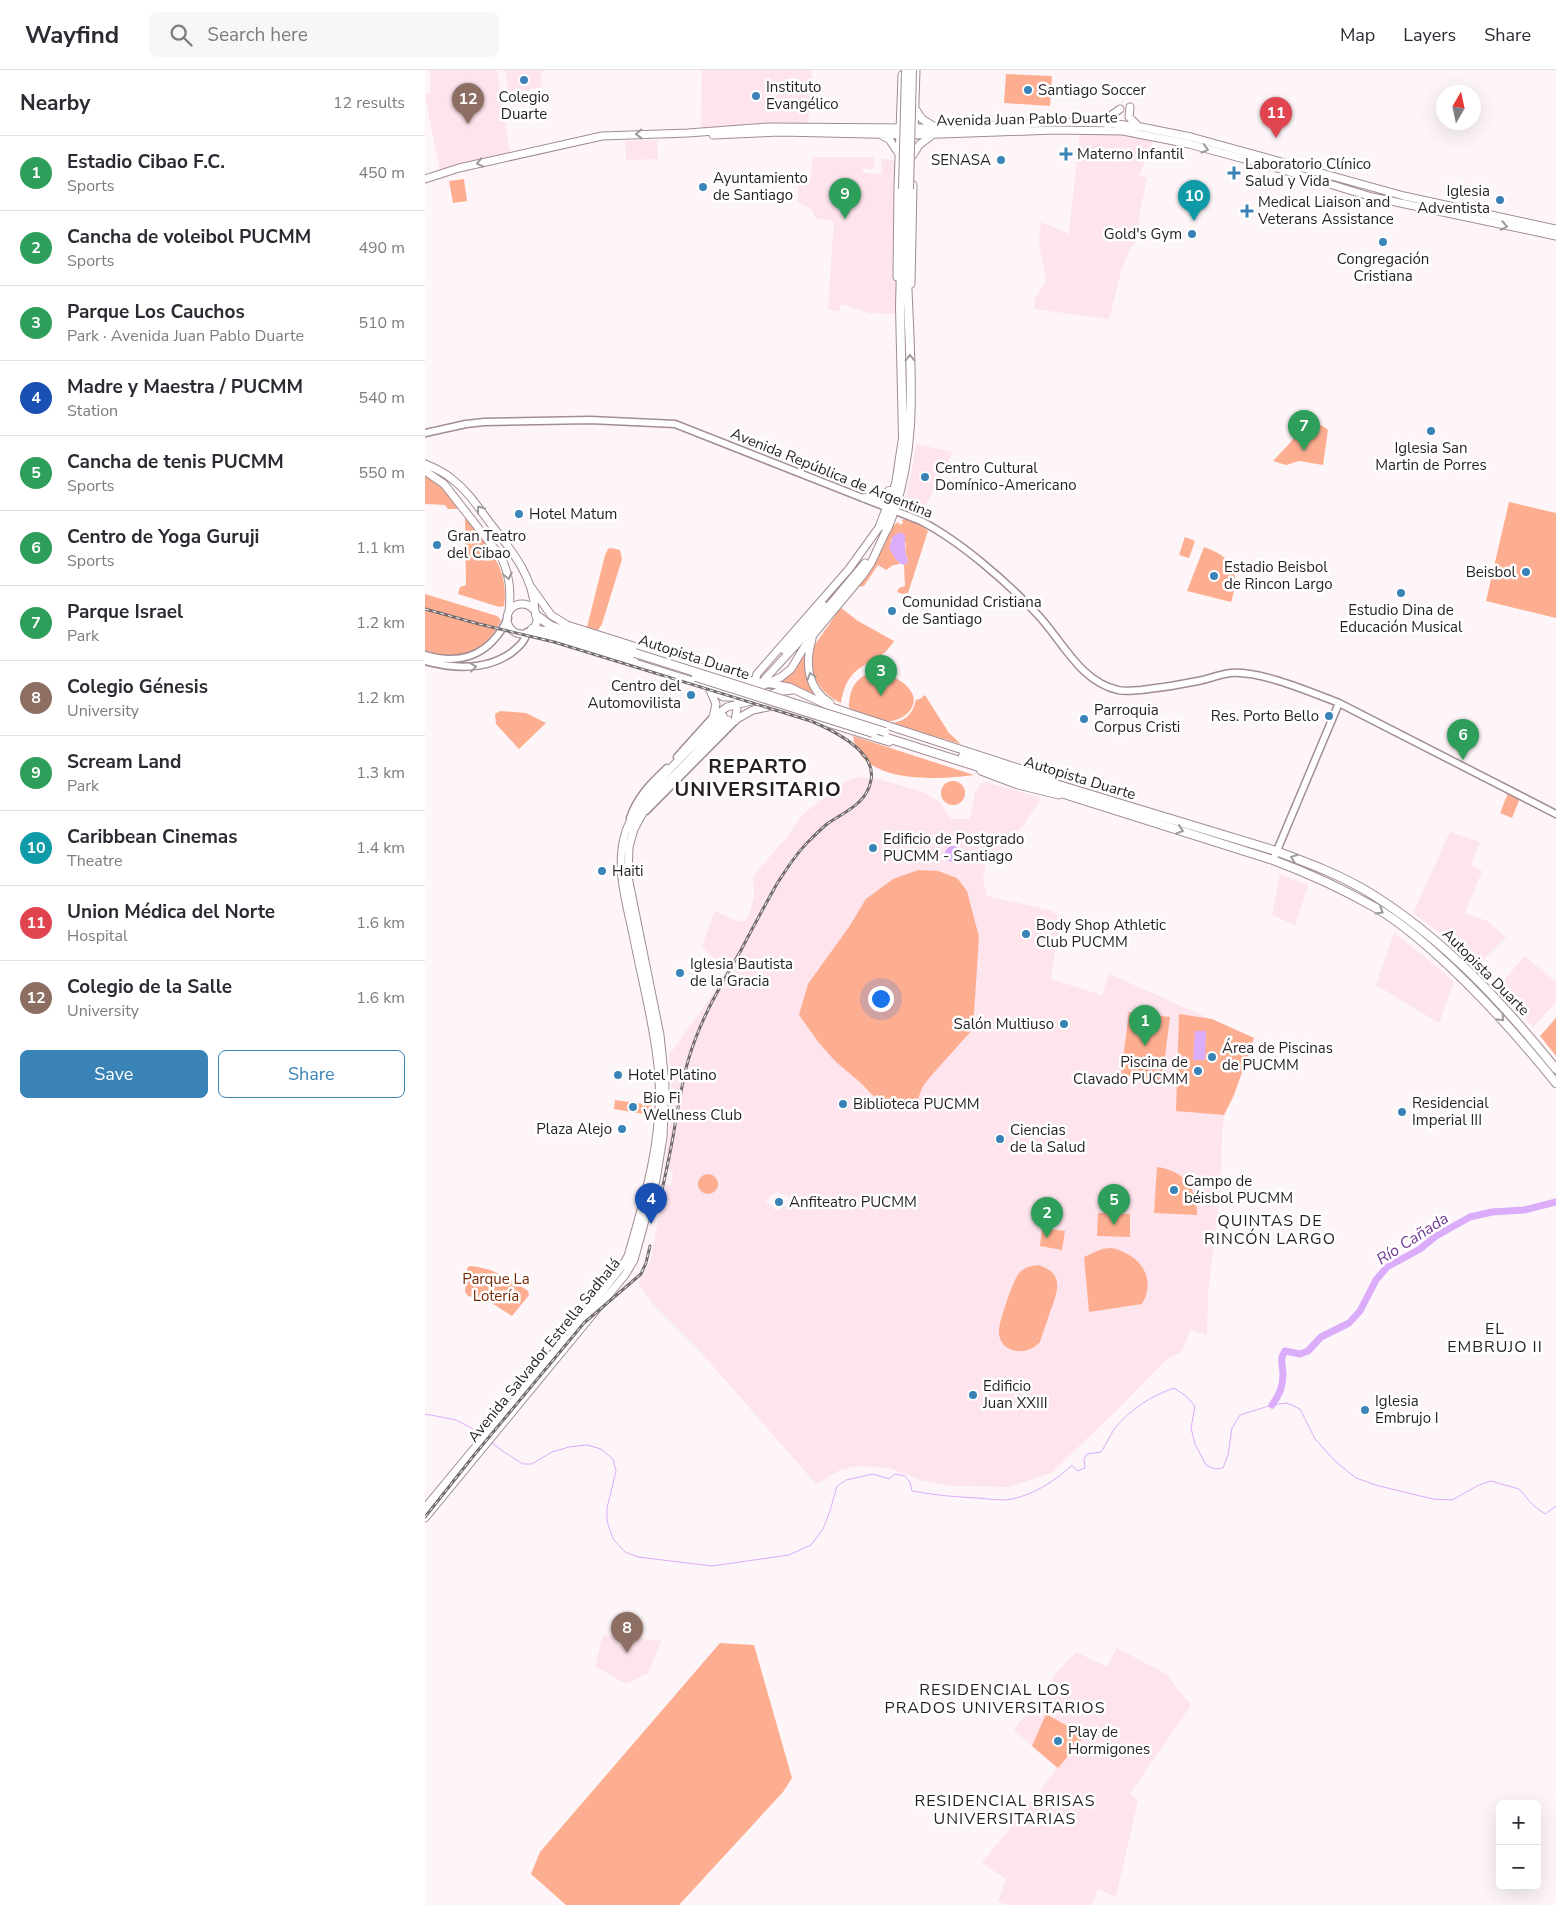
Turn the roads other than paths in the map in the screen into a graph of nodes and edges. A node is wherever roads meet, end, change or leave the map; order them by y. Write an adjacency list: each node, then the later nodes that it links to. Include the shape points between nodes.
1 (902, 70): 7 (main road)
2 (906, 70): 19 (highway, bridge)
3 (914, 70): 4 (main road); 19 (highway, bridge)
4 (915, 107): 11 (main road); 13 (main road)
5 (1130, 108): 8 (main road)
6 (1119, 109): 9 (main road, via 1109,117)
7 (901, 112): 10 (main road); 12 (main road)
8 (1126, 124): 9 (main road, Avenida Juan Pablo Duarte); 20 (main road, Avenida Juan Pablo Duarte, via 1191,137 1403,196); 21 (main road, Avenida Juan Pablo Duarte, one-way to 21, via 1165,138 1387,200)
9 (1108, 126): 11 (main road, Avenida Juan Pablo Duarte, via 1057,122)
10 (887, 128): 12 (main road, Avenida Juan Pablo Duarte); 14 (main road, Avenida Juan Pablo Duarte, via 767,127)
11 (934, 131): 13 (main road, Avenida Juan Pablo Duarte); 17 (main road)
12 (900, 132): 13 (main road, Avenida Juan Pablo Duarte); 15 (main road, Avenida Juan Pablo Duarte); 16 (main road)
13 (914, 132): 17 (main road)
14 (697, 133): 15 (main road, Avenida Juan Pablo Duarte, via 699,136 780,132); 18 (main road, Avenida Juan Pablo Duarte, one-way to 18, via 593,138 459,168)
15 (881, 135): 16 (main road, via 889,139)
16 (899, 155): 22 (main road, via 897,281)
17 (913, 156): 22 (main road, via 911,286)
18 (425, 179)
19 (906, 189): 22 (highway)
20 (1556, 229)
21 (1556, 236)
22 (905, 307): 25 (highway); 28 (highway, one-way to 22, via 905,476 909,445 910,362)
23 (425, 433): 27 (main road, Avenida República de Argentina, via 484,422 664,422)
24 (425, 464): 30 (main road, one-way to 24, via 515,554 465,490 445,473)
25 (899, 466): 27 (highway, via 886,498); 28 (highway)
26 (425, 471): 32 (main road, one-way to 32, via 444,484 501,556 510,584)
27 (865, 498): 28 (main road, Avenida República de Argentina)
28 (891, 509): 29 (highway); 48 (main road, Avenida República de Argentina, via 927,524 975,557 1036,612 1096,682 1120,691 1158,688 1240,673)
29 (883, 528): 35 (main road, via 871,563); 38 (main road); 38 (main road, via 853,578)
30 (531, 587): 31 (main road); 33 (main road)
31 (536, 613): 32 (main road, via 524,604 515,606); 33 (highway, Autopista Duarte); 34 (main road, via 536,623)
32 (508, 615): 34 (main road, via 509,625 514,631); 36 (main road, via 493,641 478,653 453,660)
33 (556, 627): 34 (highway, Autopista Duarte); 39 (main road, via 592,633); 55 (highway, Autopista Duarte, bridge)
34 (529, 631): 37 (main road, one-way to 34, via 449,667 483,665 516,649); 41 (main road)
35 (815, 632): 38 (main road, via 791,669); 50 (main road, one-way to 35, via 827,700 811,681 807,666)
36 (425, 655)
37 (425, 661)
38 (764, 677): 39 (main road); 40 (main road); 40 (main road); 42 (main road); 43 (main road)
39 (734, 680): 40 (main road); 45 (main road, via 734,689); 46 (main road)
40 (754, 682): 42 (main road)
41 (705, 685): 45 (main road); 46 (main road, via 723,697); 51 (main road, via 715,700)
42 (754, 690): 46 (main road); 47 (main road)
43 (797, 690): 44 (main road); 50 (main road)
44 (777, 692): 47 (main road); 49 (main road, via 773,701)
45 (729, 693): 46 (main road)
46 (738, 700): 47 (main road); 51 (main road); 53 (main road)
47 (755, 700): 49 (main road)
48 (1339, 703): 62 (main road, Avenida República de Argentina); 64 (main road)
49 (777, 708): 53 (main road, Avenida Salvador Estrella Sadhalá, via 759,708); 60 (main road, Autopista Duarte, via 1050,794)
50 (852, 714): 52 (main road)
51 (713, 717): 63 (main road, Avenida Salvador Estrella Sadhalá, via 646,789 634,807)
52 (866, 718): 54 (main road); 57 (main road)
53 (729, 719): 63 (main road, Avenida Salvador Estrella Sadhalá, via 697,759); 63 (main road, Avenida Salvador Estrella Sadhalá, via 650,791)
54 (876, 719)
55 (885, 734): 60 (highway, Autopista Duarte); 61 (highway, Autopista Duarte)
56 (965, 746): 57 (main road)
57 (973, 752): 58 (main road)
58 (985, 756): 59 (main road); 61 (main road)
59 (1013, 763)
60 (1084, 800): 65 (highway, Autopista Duarte, one-way to 65)
61 (1113, 802): 64 (highway, Autopista Duarte)
62 (1556, 814)
63 (630, 829): 68 (main road, Avenida Salvador Estrella Sadhalá, via 622,845 621,877 658,1066 659,1104 650,1172 626,1261)
64 (1276, 851): 65 (main road); 66 (highway, Autopista Duarte, one-way to 64, via 1493,995 1426,932 1368,892)
65 (1273, 860): 67 (highway, Autopista Duarte, one-way to 67, via 1305,872 1376,908 1414,934 1475,990 1482,1003)
66 (1556, 1069)
67 (1556, 1083)
68 (474, 1452): 69 (main road, Avenida Salvador Estrella Sadhalá); 70 (main road, Avenida Salvador Estrella Sadhalá)
69 (425, 1508)
70 (425, 1518)

